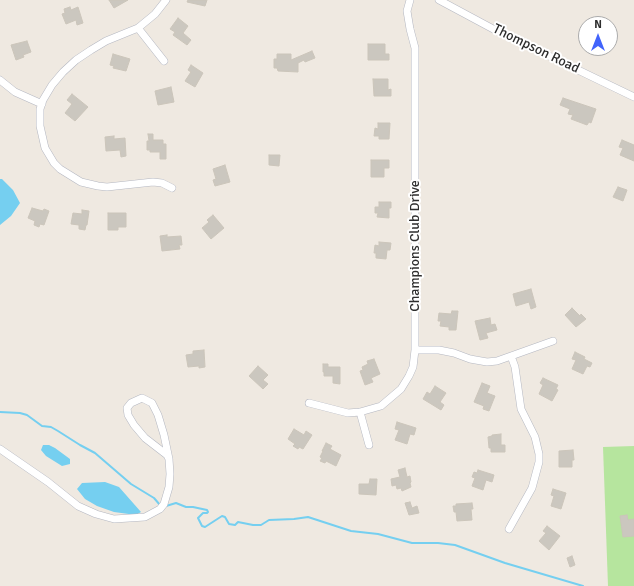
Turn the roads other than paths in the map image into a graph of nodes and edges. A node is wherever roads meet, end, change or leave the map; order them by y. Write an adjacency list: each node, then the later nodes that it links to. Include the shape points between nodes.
1 (166, 0): 4 (street, via 155,14)
2 (410, 0): 11 (street, Champions Club Drive, via 407,11 415,48)
3 (439, 0): 7 (street, Thompson Road, via 495,30)
4 (138, 28): 5 (street); 8 (street, via 98,45 76,60 57,78)
5 (164, 61)
6 (0, 80): 8 (street, via 15,92)
7 (634, 96)
8 (42, 104): 9 (street, via 41,135 49,156 60,169 81,182 98,186 153,182)
9 (172, 188)
10 (553, 341): 12 (street)
11 (415, 350): 12 (street, via 439,350 487,362); 14 (street, Champions Club Drive, via 409,376 401,389 381,406)
12 (511, 356): 18 (street, via 521,409 536,441 539,462 532,488)
13 (309, 403): 14 (street, Champions Club Drive, via 342,412)
14 (360, 412): 15 (street)
15 (369, 445)
16 (0, 449): 17 (street, via 78,506 114,519 145,516 160,509 169,487)
17 (169, 459): 17 (street, via 164,434 152,403 142,398 131,403 127,408 134,425)
18 (509, 529)

